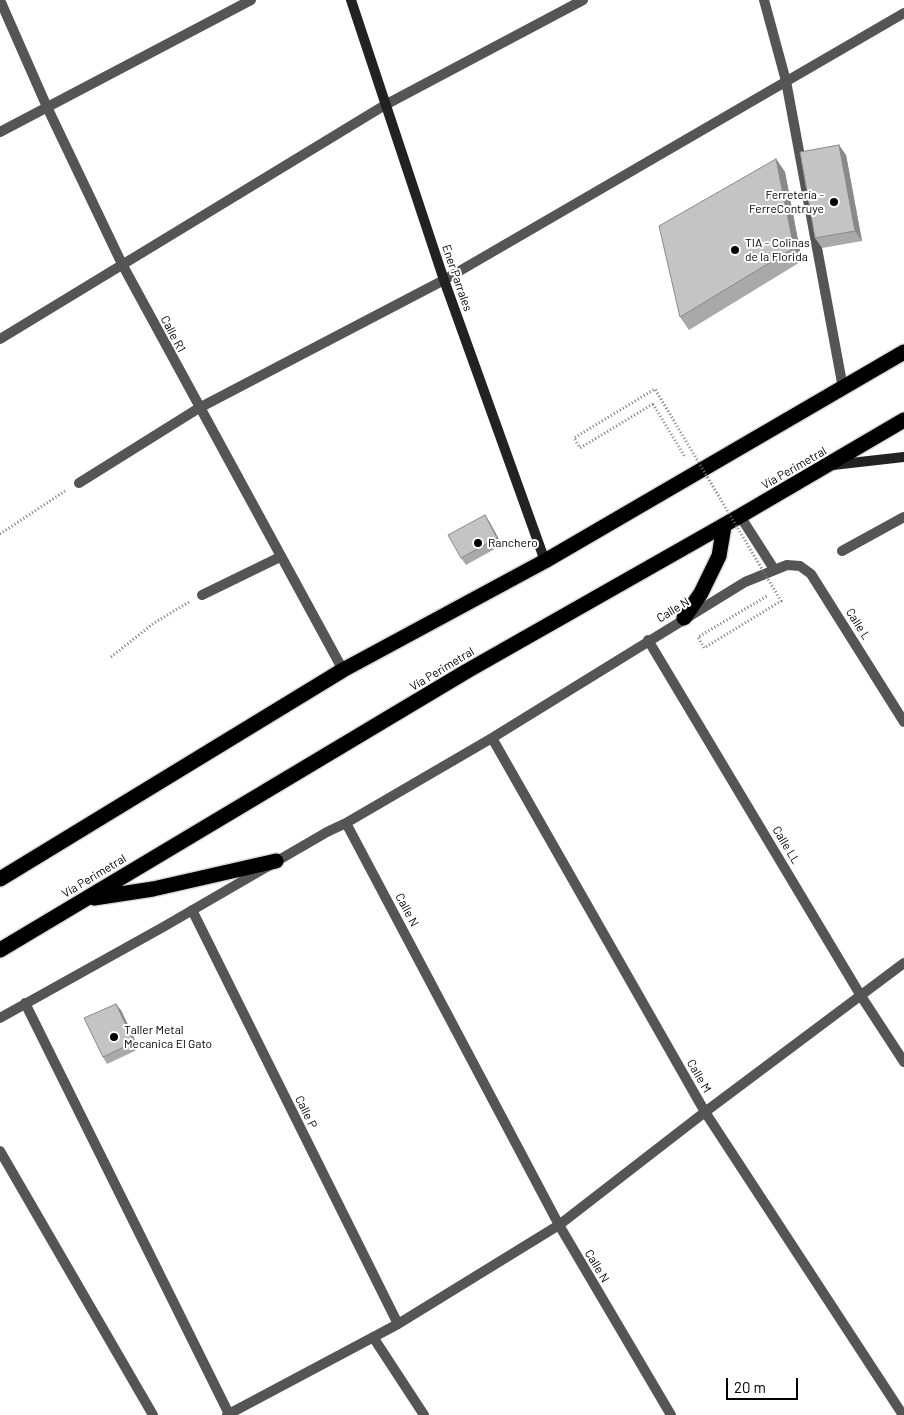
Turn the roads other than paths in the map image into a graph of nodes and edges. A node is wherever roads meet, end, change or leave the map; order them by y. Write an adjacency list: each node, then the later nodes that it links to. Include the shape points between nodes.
1 (0, 0): 9 (street, Calle R1)
2 (251, 0): 9 (street)
3 (351, 0): 8 (street, Ener Parrales)
4 (583, 0): 8 (street)
5 (764, 0): 7 (street)
6 (904, 13): 7 (street)
7 (786, 81): 12 (street); 15 (street)
8 (385, 105): 11 (street); 12 (street, Ener Parrales)
9 (47, 108): 10 (street); 11 (street, Calle R1)
10 (0, 132)
11 (122, 264): 13 (street); 16 (street, Calle R1)
12 (444, 280): 16 (street); 26 (street, Ener Parrales)
13 (0, 339)
14 (904, 352): 15 (highway)
15 (843, 388): 26 (highway)
16 (199, 408): 20 (street); 25 (street, Calle R1)
17 (904, 420): 19 (highway, Vía Perimetral)
18 (904, 457): 19 (street)
19 (827, 465): 21 (highway, Vía Perimetral)
20 (79, 483)
21 (740, 516): 23 (highway, Vía Perimetral); 27 (street)
22 (904, 517): 24 (street)
23 (724, 526): 30 (highway, via 713,570); 38 (highway, Vía Perimetral, via 467,671)
24 (842, 552)
25 (280, 557): 29 (street); 32 (street, Calle R1)
26 (545, 562): 32 (highway)
27 (774, 570): 28 (street, Calle L); 33 (street, Calle L, via 787,565 800,566 811,574)
28 (744, 582): 30 (street, Calle N)
29 (202, 595)
30 (684, 618): 31 (street, Calle N)
31 (648, 640): 34 (street, Calle N); 42 (street, Calle LL)
32 (342, 670): 37 (highway)
33 (904, 722)
34 (492, 738): 35 (street, Calle N); 46 (street, Calle M)
35 (346, 823): 36 (street); 48 (street, Calle N)
36 (276, 861): 38 (highway, via 153,889); 39 (street)
37 (0, 879)
38 (85, 899): 40 (highway, Vía Perimetral)
39 (192, 910): 43 (street); 49 (street, Calle P)
40 (0, 950)
41 (904, 963): 42 (street)
42 (861, 996): 45 (street, Calle LL); 46 (street)
43 (25, 1003): 44 (street); 51 (street)
44 (0, 1018)
45 (904, 1062)
46 (705, 1112): 48 (street); 55 (street, Calle M)
47 (0, 1151): 52 (street)
48 (559, 1225): 49 (street); 54 (street, Calle N)
49 (398, 1324): 50 (street)
50 (374, 1338): 51 (street); 53 (street)
51 (228, 1414)
52 (153, 1415)
53 (424, 1415)
54 (671, 1415)
55 (903, 1415)

